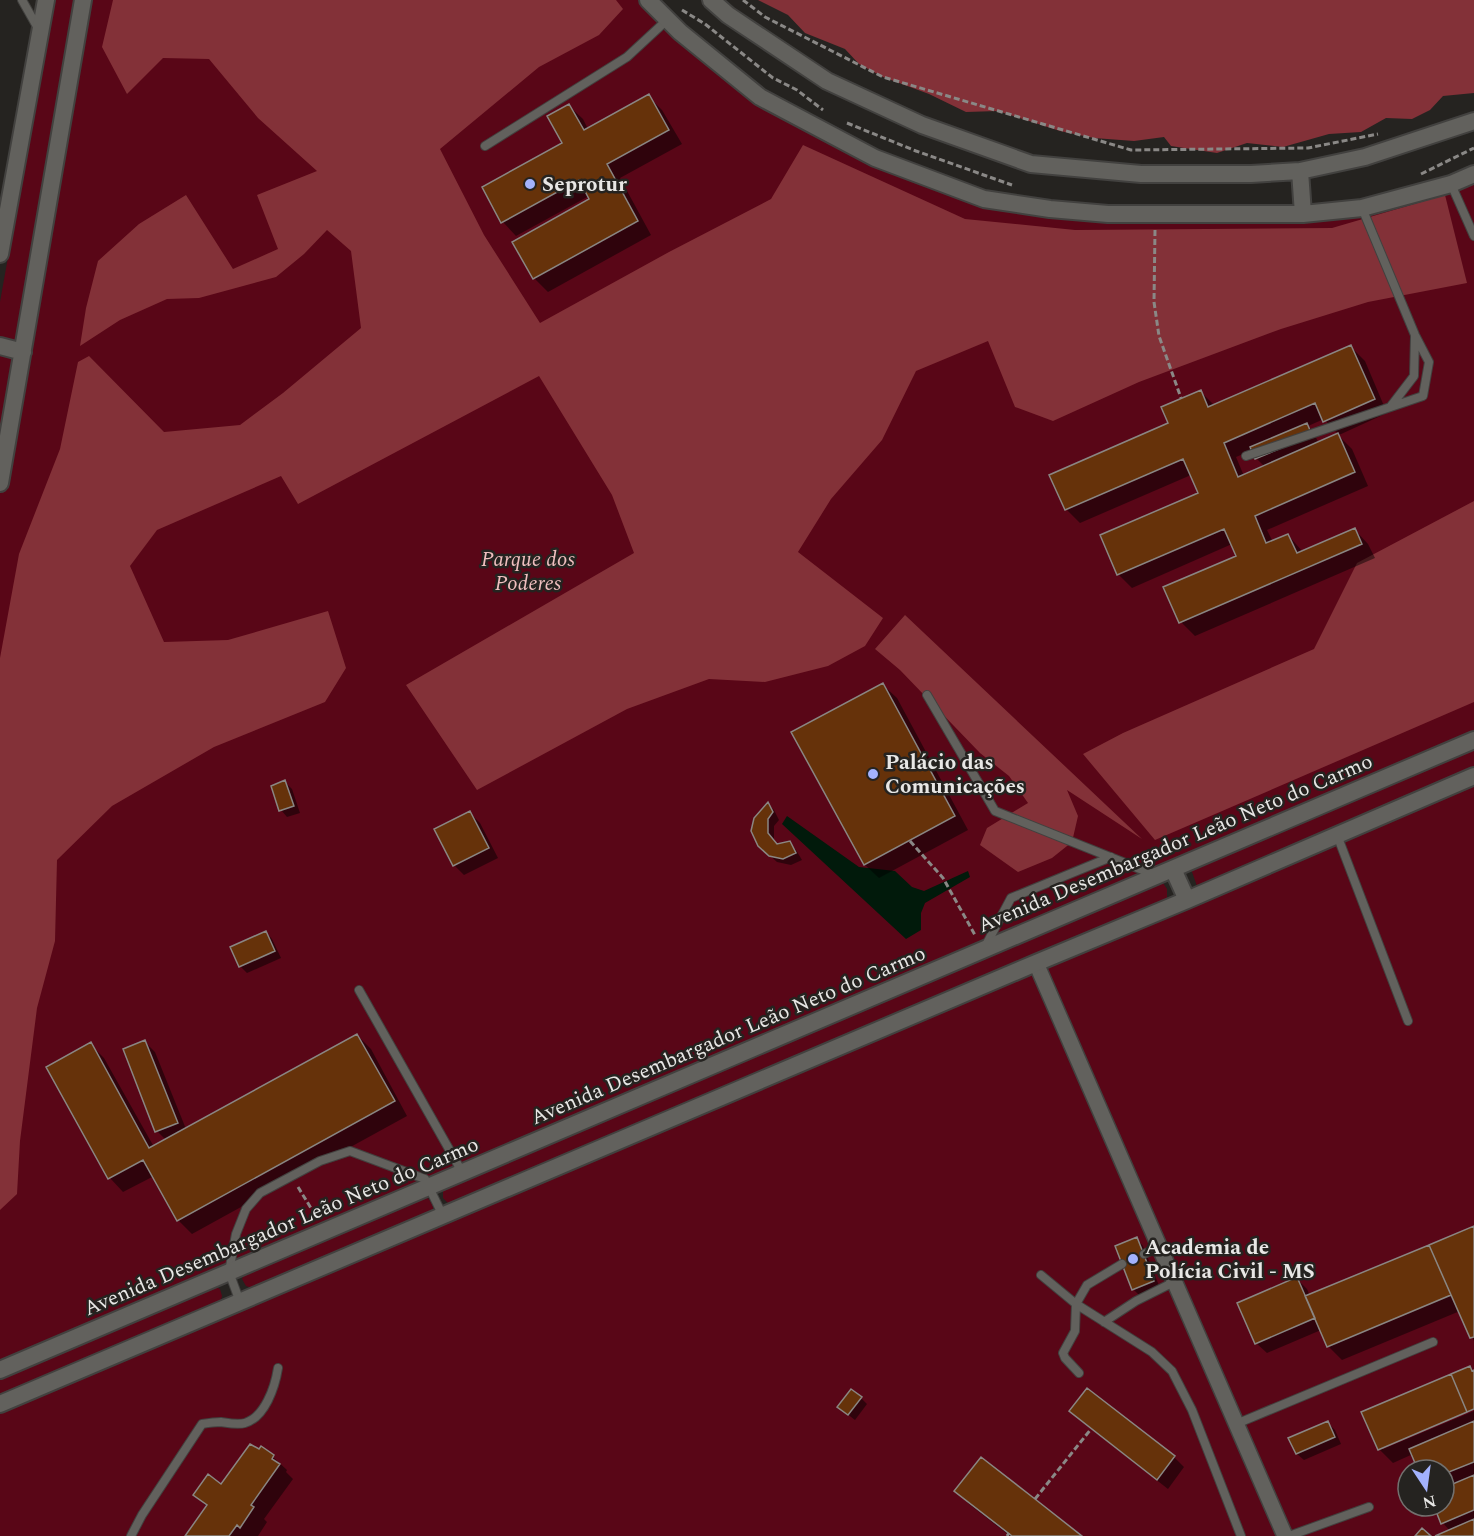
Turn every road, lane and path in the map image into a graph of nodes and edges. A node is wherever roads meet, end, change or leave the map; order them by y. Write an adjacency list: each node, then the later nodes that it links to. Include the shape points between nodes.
1 (22, 0): 8 (lane)
2 (46, 0): 8 (main road)
3 (83, 0): 24 (main road)
4 (648, 0): 7 (main road)
5 (711, 0): 13 (main road, via 827,81 922,125 1031,164 1141,174)
6 (743, 0): 10 (path, via 765,17 883,77 1131,150 1308,148)
7 (668, 20): 11 (lane, via 627,57); 18 (main road, via 760,97 875,158 984,199 1108,214)
8 (40, 32): 21 (main road)
9 (1474, 121): 13 (main road, via 1365,157)
10 (1389, 132)
11 (484, 146)
12 (1474, 148): 15 (path)
13 (1300, 171): 19 (main road)
14 (1473, 176): 16 (main road)
15 (1412, 178)
16 (1451, 184): 17 (main road); 20 (lane)
17 (1362, 208): 19 (main road); 22 (lane)
18 (1155, 213): 19 (main road); 25 (path, via 1154,302 1158,336)
19 (1303, 214)
20 (1474, 236)
21 (0, 254)
22 (1415, 335): 26 (lane, via 1414,376); 26 (lane, via 1429,362 1423,396)
23 (0, 346): 24 (main road)
24 (23, 352): 28 (main road)
25 (1181, 398)
26 (1390, 408): 27 (lane)
27 (1246, 456)
28 (0, 483)
29 (927, 694): 34 (lane, via 995,811)
30 (1474, 740): 35 (main road, Avenida Desembargador Leão Neto do Carmo)
31 (1474, 776): 32 (main road)
32 (1337, 835): 37 (main road); 41 (lane)
33 (910, 841): 38 (path, via 944,878)
34 (1111, 857): 36 (lane); 38 (lane, via 1011,898)
35 (1173, 869): 36 (main road, Avenida Desembargador Leão Neto do Carmo); 37 (main road)
36 (1156, 876): 38 (main road, Avenida Desembargador Leão Neto do Carmo)
37 (1187, 900): 39 (main road)
38 (984, 950): 42 (main road, Avenida Desembargador Leão Neto do Carmo)
39 (1036, 963): 46 (main road); 47 (street)
40 (359, 990): 42 (lane)
41 (1408, 1021)
42 (462, 1173): 44 (main road, Avenida Desembargador Leão Neto do Carmo)
43 (292, 1177): 44 (lane, via 320,1161 350,1151 425,1179); 45 (path); 50 (lane, via 260,1193 246,1209 236,1234)
44 (430, 1187): 46 (lane); 50 (main road, Avenida Desembargador Leão Neto do Carmo)
45 (314, 1213)
46 (443, 1216): 53 (main road)
47 (1160, 1247): 48 (lane); 52 (street)
48 (1144, 1254)
49 (1122, 1264): 54 (lane, via 1087,1285)
50 (230, 1272): 53 (lane); 58 (main road, Avenida Desembargador Leão Neto do Carmo)
51 (1041, 1275): 54 (lane)
52 (1174, 1282): 55 (lane); 61 (street)
53 (240, 1302): 60 (main road)
54 (1076, 1304): 55 (lane); 59 (lane, via 1075,1331 1063,1353)
55 (1104, 1322): 66 (lane, via 1152,1352 1172,1371 1192,1410)
56 (1433, 1342): 61 (lane)
57 (278, 1368): 65 (lane, via 276,1383 254,1418 244,1423 202,1424)
58 (0, 1370)
59 (1079, 1373)
60 (0, 1404)
61 (1236, 1424): 67 (street)
62 (1091, 1428): 63 (path)
63 (1035, 1500)
64 (1369, 1507): 67 (lane)
65 (131, 1536)
66 (1241, 1536)
67 (1287, 1536)

